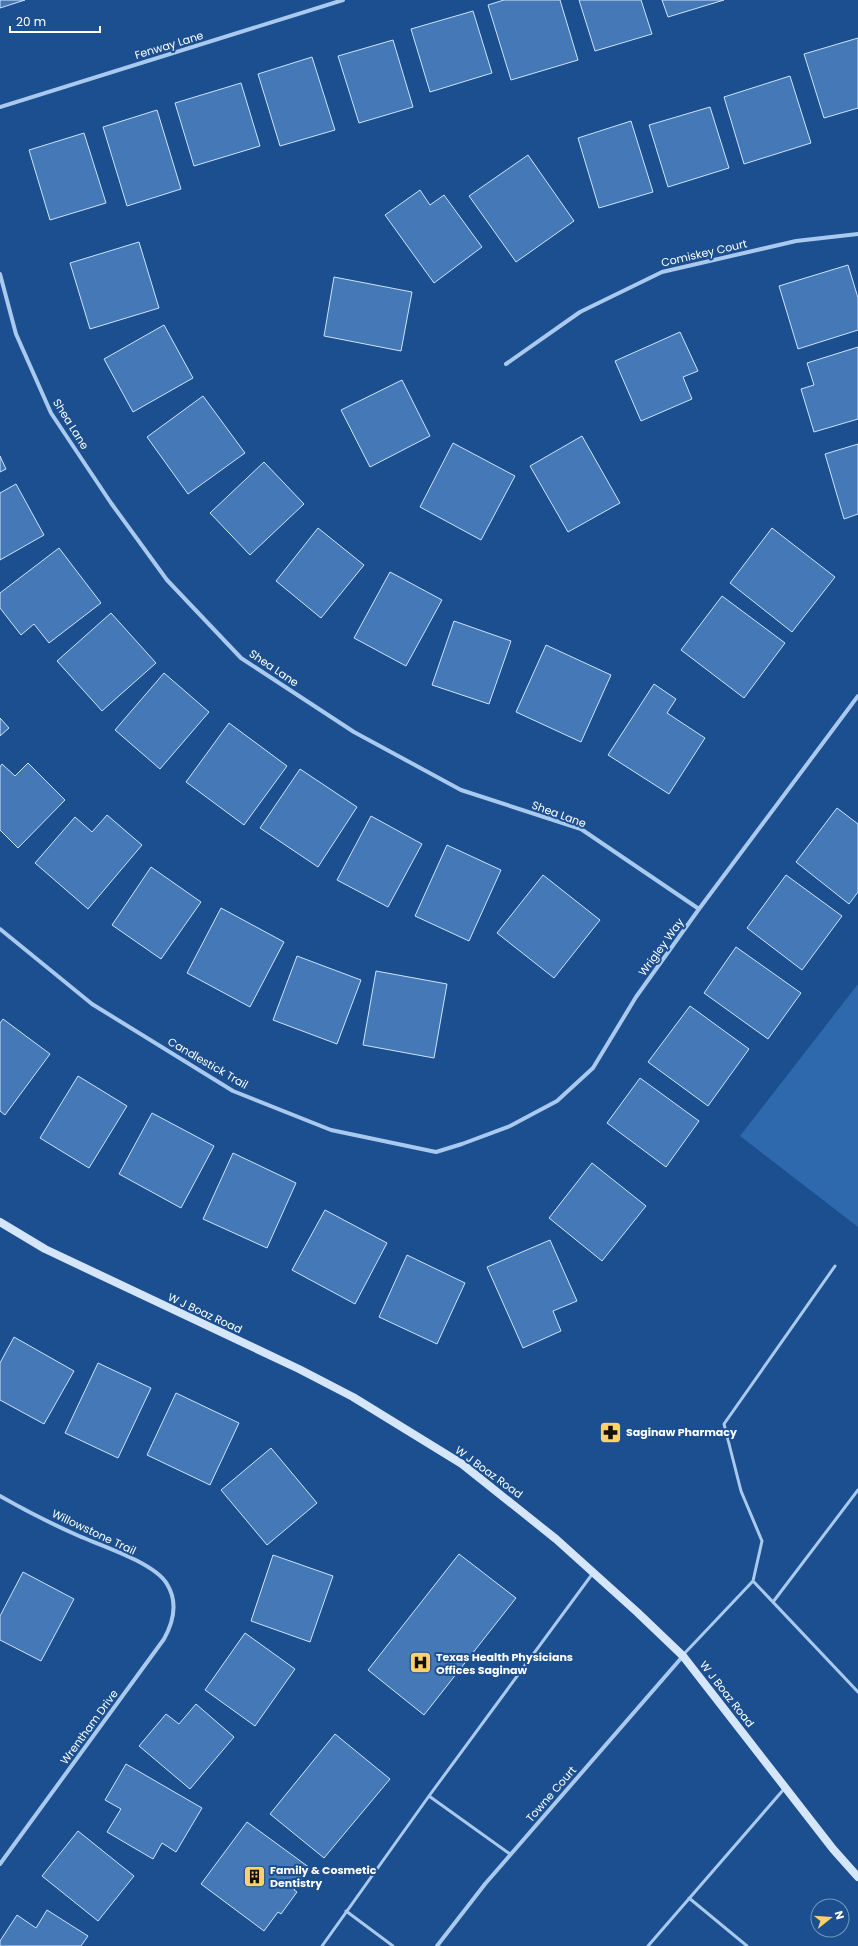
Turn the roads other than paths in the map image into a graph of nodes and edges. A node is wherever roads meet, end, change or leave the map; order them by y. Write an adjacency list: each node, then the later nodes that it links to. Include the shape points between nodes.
1 (343, 0): 2 (street, Fenway Lane)
2 (0, 107)
3 (858, 234): 5 (street, Comiskey Court, via 796,241 662,272 580,312)
4 (0, 274): 7 (street, Shea Lane, via 16,334 51,413 111,503 167,580 241,658 354,732 461,790 581,830)
5 (506, 364)
6 (858, 696): 7 (street, Wrigley Way)
7 (699, 909): 9 (street, Wrigley Way, via 636,997 593,1068 556,1101 510,1126)
8 (0, 929): 9 (street, Candlestick Trail, via 92,1004 233,1091 331,1130)
9 (436, 1152)
10 (0, 1222): 14 (main road, W J Boaz Road, via 45,1249 299,1370 393,1420 462,1464 524,1512)
11 (835, 1266): 15 (lane, via 724,1424 742,1491 762,1541)
12 (858, 1490): 17 (lane)
13 (0, 1496): 16 (street, Willowstone Trail, via 146,1566 158,1573 167,1583)
14 (593, 1573): 18 (main road, W J Boaz Road); 21 (lane)
15 (753, 1581): 17 (lane); 18 (lane)
16 (171, 1594): 23 (street, Wrentham Drive, via 174,1616 164,1639)
17 (773, 1602): 19 (lane)
18 (683, 1656): 20 (main road, W J Boaz Road); 22 (street, Towne Court)
19 (858, 1692)
20 (784, 1788): 24 (main road, W J Boaz Road); 25 (lane)
21 (429, 1796): 22 (lane); 26 (lane)
22 (510, 1854): 29 (street, Towne Court)
23 (0, 1864)
24 (858, 1877)
25 (689, 1898): 30 (lane); 31 (lane)
26 (346, 1911): 27 (lane); 28 (lane)
27 (322, 1946)
28 (393, 1946)
29 (437, 1946)
30 (648, 1946)
31 (747, 1946)

